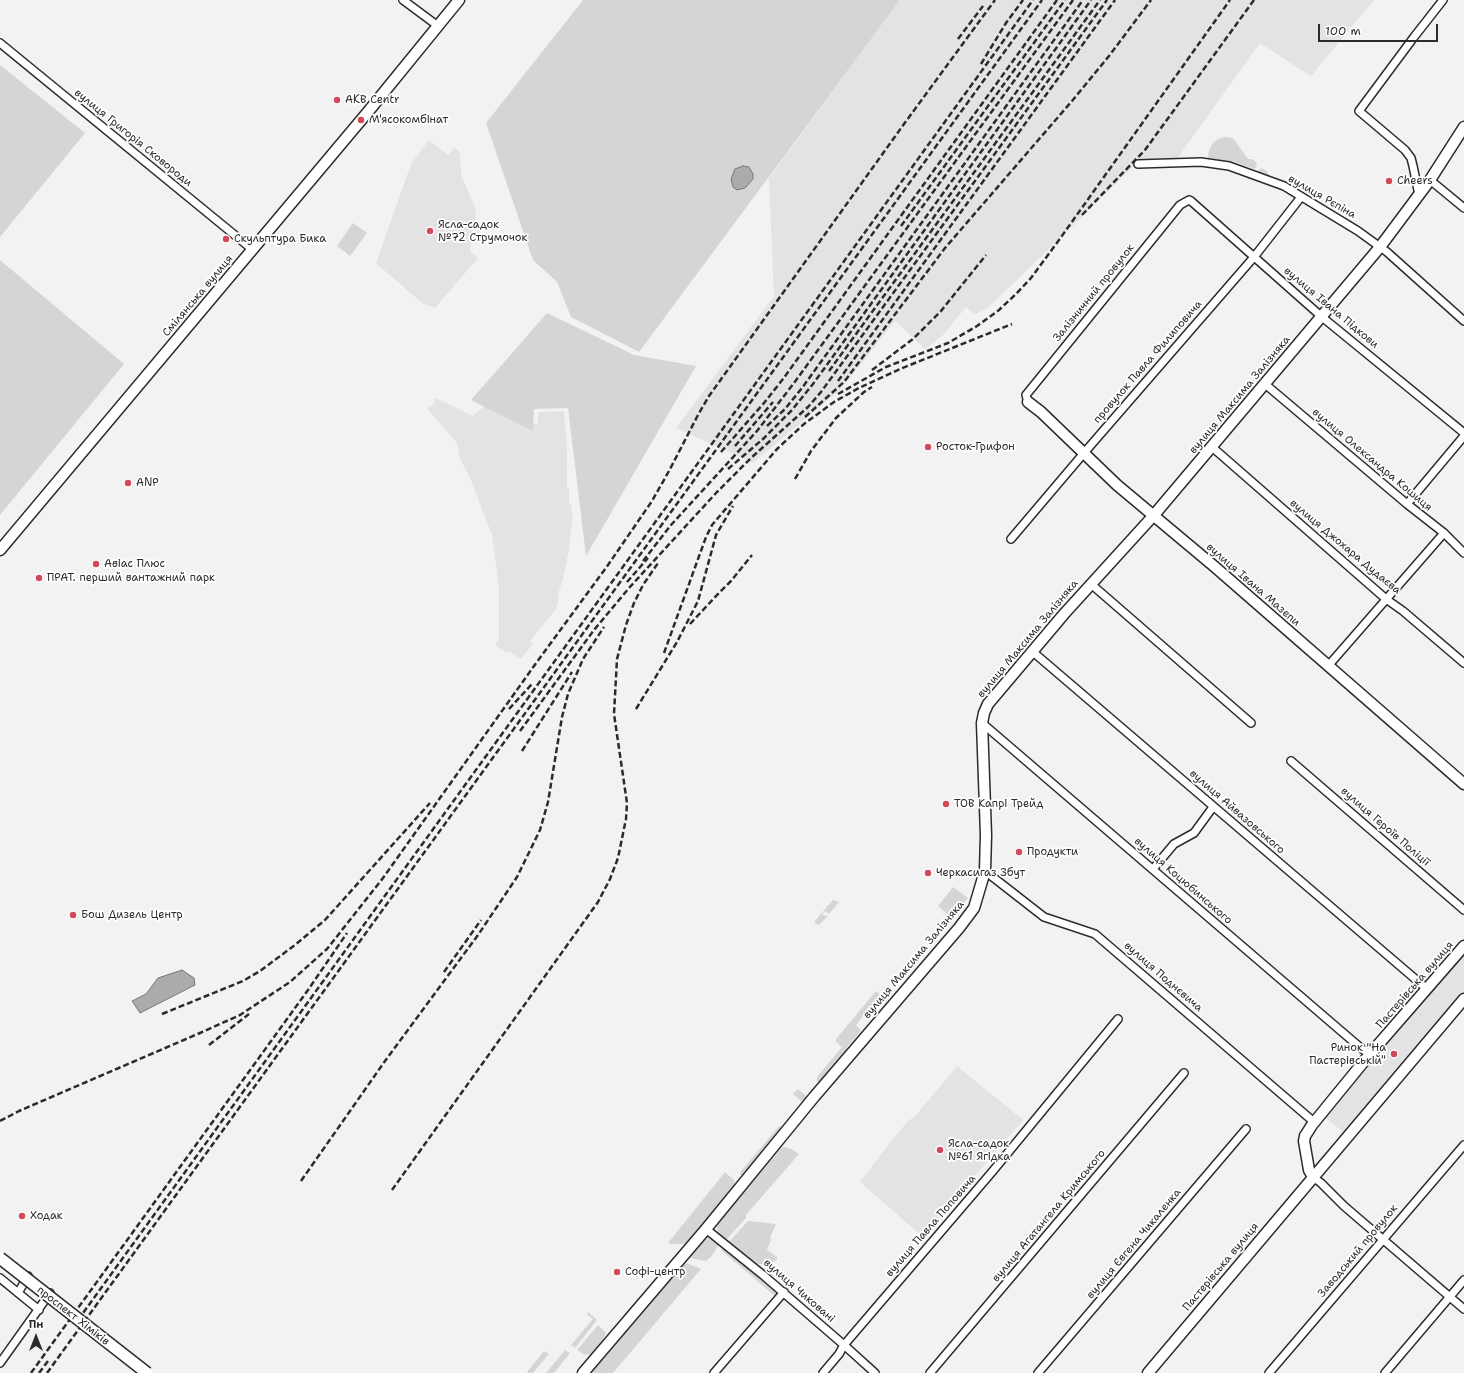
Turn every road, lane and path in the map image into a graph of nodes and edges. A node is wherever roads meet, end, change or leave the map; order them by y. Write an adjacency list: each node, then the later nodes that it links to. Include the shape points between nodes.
1 (403, 0): 4 (street)
2 (459, 0): 4 (main road, Смілянська вулиця)
3 (1443, 0): 9 (street, via 1359,111 1406,150 1413,166)
4 (438, 26): 14 (main road, Смілянська вулиця)
5 (0, 43): 14 (street, вулиця Григорія Сковороди)
6 (1464, 127): 8 (main road, вулиця Максима Залізняка)
7 (1138, 164): 10 (street, вулиця Рєпіна, via 1201,162 1229,166 1284,186)
8 (1430, 180): 9 (main road, вулиця Максима Залізняка); 12 (street)
9 (1419, 195): 13 (main road, вулиця Максима Залізняка)
10 (1301, 197): 13 (street, вулиця Рєпіна); 15 (street, провулок Павла Филиповича)
11 (1186, 201): 15 (street, вулиця Івана Підкови, via 1191,200); 19 (street, Залізничний провулок, via 1180,205 1026,395)
12 (1464, 208)
13 (1380, 247): 16 (main road, вулиця Максима Залізняка); 17 (street, вулиця Рєпіна)
14 (253, 250): 28 (main road, Смілянська вулиця)
15 (1254, 257): 16 (street, вулиця Івана Підкови); 23 (street, провулок Павла Филиповича)
16 (1322, 317): 18 (main road, вулиця Максима Залізняка); 20 (street, вулиця Івана Підкови)
17 (1464, 321)
18 (1265, 384): 22 (main road, вулиця Максима Залізняка); 24 (street, вулиця Олександра Кошиця)
19 (1028, 402): 23 (main road, вулиця Івана Мазепи)
20 (1464, 433)
21 (1464, 436): 24 (street)
22 (1212, 447): 25 (main road, вулиця Максима Залізняка); 31 (street, вулиця Джохара Дудаєва)
23 (1084, 453): 25 (main road, вулиця Івана Мазепи, via 1117,485); 27 (street, провулок Павла Филиповича)
24 (1407, 504): 26 (street, вулиця Олександра Кошиця)
25 (1154, 515): 30 (main road, вулиця Максима Залізняка); 34 (main road, вулиця Івана Мазепи)
26 (1444, 533): 29 (street, вулиця Олександра Кошиця); 31 (street)
27 (1010, 539)
28 (0, 550)
29 (1464, 553)
30 (1091, 584): 32 (main road, вулиця Максима Залізняка); 36 (street)
31 (1386, 599): 33 (street, вулиця Джохара Дудаєва); 34 (street)
32 (1033, 652): 35 (main road, вулиця Максима Залізняка, via 988,704); 39 (street, вулиця Айвазовського)
33 (1464, 663)
34 (1328, 666): 38 (main road, вулиця Івана Мазепи)
35 (982, 723): 40 (street, вулиця Коцюбинського); 41 (main road, вулиця Максима Залізняка)
36 (1251, 723)
37 (1292, 761): 42 (street, вулиця Героїв Поліції)
38 (1464, 784)
39 (1213, 807): 40 (street, via 1194,833 1174,844); 44 (street, вулиця Айвазовського)
40 (1153, 869): 47 (street, вулиця Коцюбинського)
41 (985, 871): 49 (street, вулиця Поднєвича, via 1044,917 1095,934); 53 (main road, вулиця Максима Залізняка, via 974,908 959,928 814,1097)
42 (1464, 910)
43 (1464, 946): 44 (main road, Пастерівська вулиця)
44 (1427, 989): 47 (main road, Пастерівська вулиця)
45 (1464, 999): 52 (main road, Пастерівська вулиця)
46 (1118, 1019): 65 (street, вулиця Павла Поповича)
47 (1370, 1054): 49 (main road, Пастерівська вулиця)
48 (1184, 1073): 72 (street, вулиця Агатангела Кримського)
49 (1314, 1122): 52 (main road, Пастерівська вулиця, via 1304,1141)
50 (1246, 1129): 73 (street, вулиця Євгена Чикаленка)
51 (1464, 1144): 54 (street, Заводський провулок)
52 (1313, 1178): 54 (street); 74 (main road, Пастерівська вулиця)
53 (706, 1229): 60 (street, вулиця Чиковані); 68 (main road, вулиця Максима Залізняка)
54 (1382, 1239): 62 (street); 75 (street, Заводський провулок)
55 (0, 1253): 57 (street)
56 (0, 1258): 67 (main road, проспект Хіміків, bridge)
57 (28, 1276): 61 (street); 63 (street, via 50,1293)
58 (0, 1278): 61 (street)
59 (1464, 1280): 62 (street)
60 (784, 1292): 65 (street, вулиця Чиковані); 69 (street)
61 (18, 1293): 63 (street)
62 (1449, 1297): 64 (street); 76 (street)
63 (39, 1310): 66 (street)
64 (1464, 1310)
65 (844, 1345): 70 (street, вулиця Павла Поповича, via 840,1354); 71 (street, вулиця Чиковані)
66 (0, 1363)
67 (147, 1373)
68 (583, 1373)
69 (714, 1373)
70 (823, 1373)
71 (875, 1373)
72 (930, 1373)
73 (1038, 1373)
74 (1148, 1373)
75 (1269, 1373)
76 (1385, 1373)

